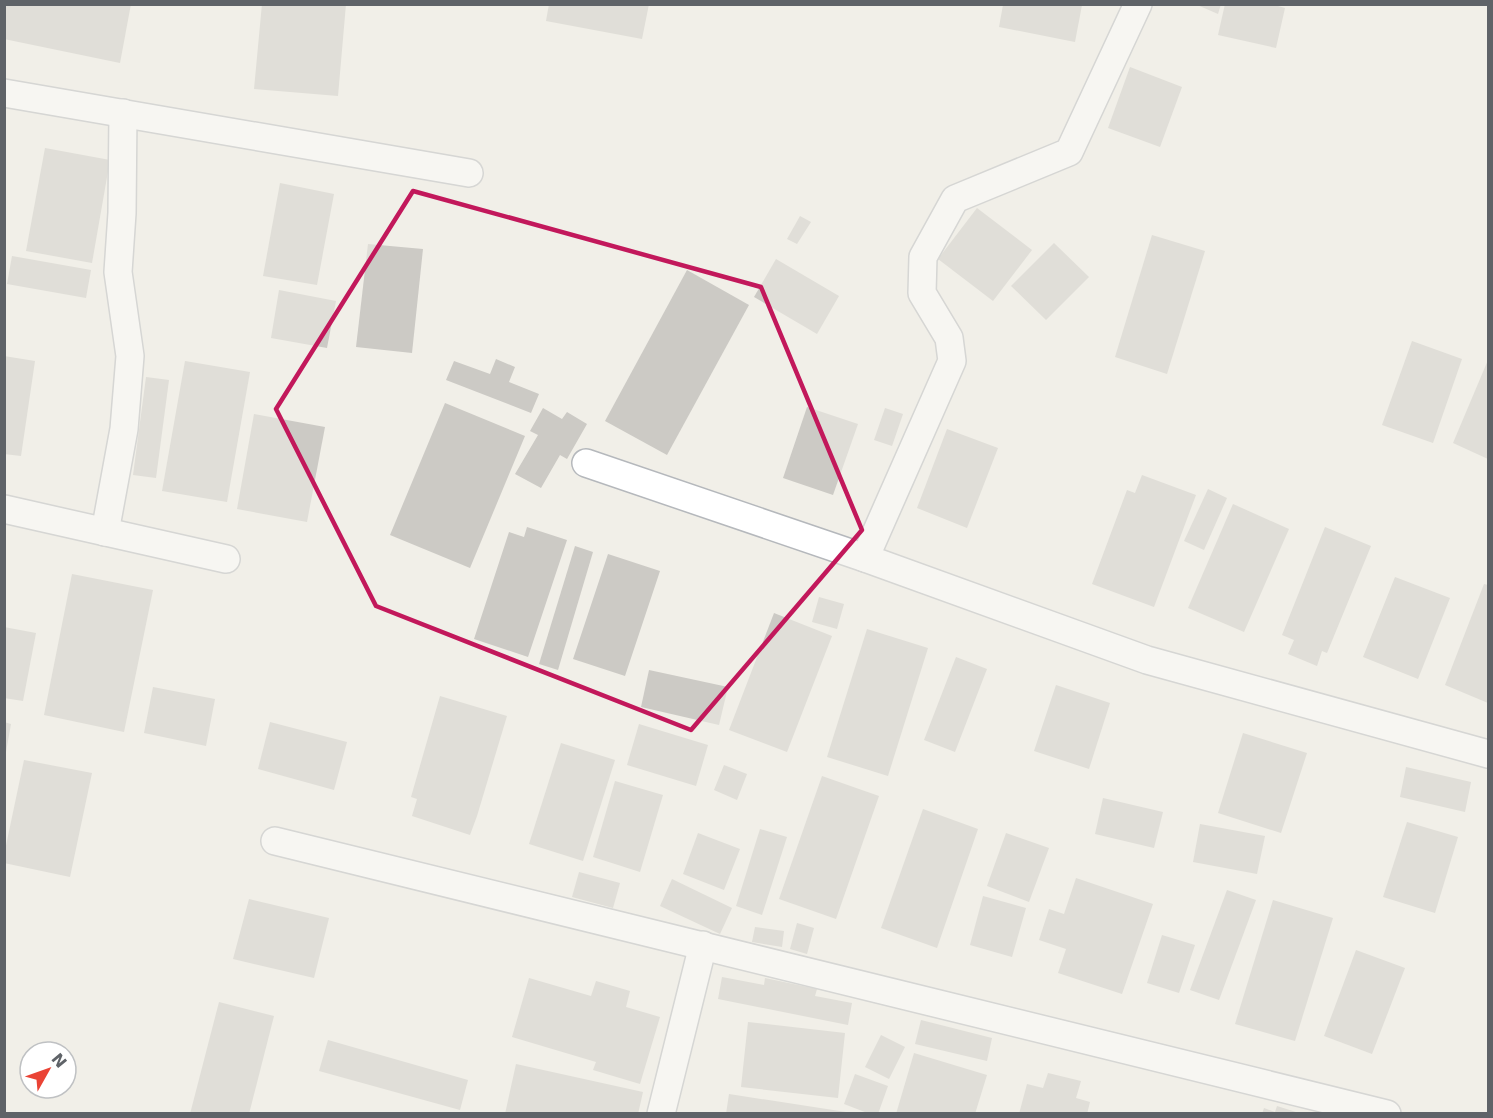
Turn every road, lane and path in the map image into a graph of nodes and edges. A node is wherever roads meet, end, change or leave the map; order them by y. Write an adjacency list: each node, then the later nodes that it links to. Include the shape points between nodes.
1 (1138, 4): 8 (street, via 1069,152 956,199 923,257 922,293 949,338 952,361)
2 (4, 93): 3 (street)
3 (123, 113): 4 (street); 7 (street, via 118,272 130,356 124,429)
4 (469, 173)
5 (586, 463): 8 (street)
6 (4, 509): 7 (street)
7 (105, 532): 9 (street)
8 (865, 558): 10 (street, via 1147,660)
9 (226, 559)
10 (1488, 754)
11 (275, 841): 12 (street)
12 (703, 945): 13 (street); 14 (street)
13 (661, 1113)
14 (1387, 1113)

